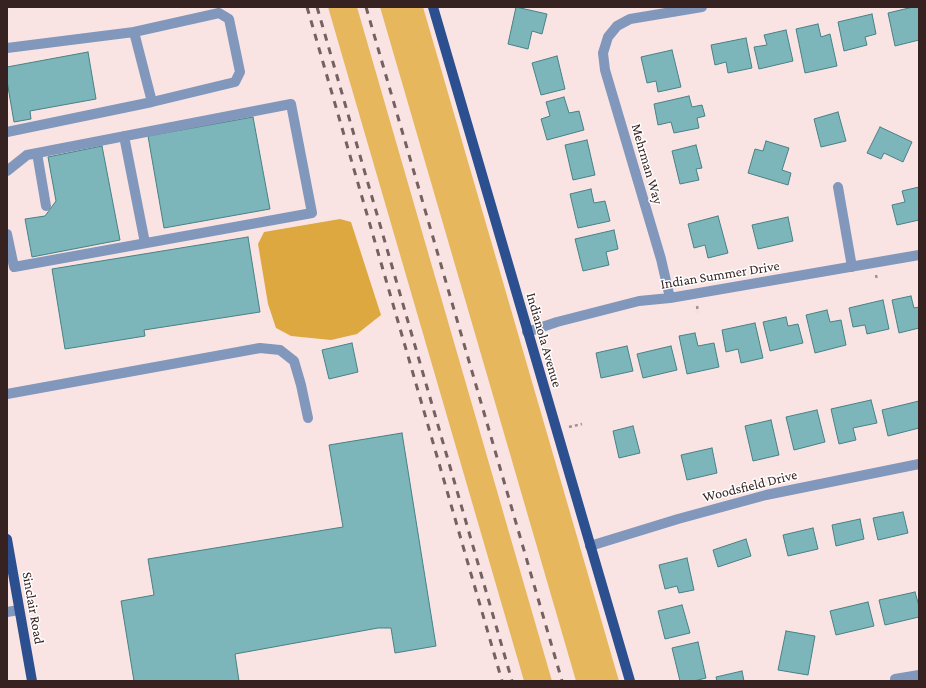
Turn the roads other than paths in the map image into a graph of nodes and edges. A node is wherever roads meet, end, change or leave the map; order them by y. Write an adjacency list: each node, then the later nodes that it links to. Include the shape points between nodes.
1 (433, 7): 17 (main road, Indianola Avenue)
2 (702, 7): 16 (street, Mehrman Way, via 630,19 617,26 608,37 603,53 605,70 661,259)
3 (134, 32): 4 (street); 5 (street); 5 (street, via 219,13 229,19 240,72 235,82)
4 (7, 48)
5 (152, 102): 6 (street)
6 (7, 132)
7 (124, 136): 8 (street); 13 (street); 13 (street, via 291,104 312,213)
8 (37, 153): 9 (street, via 27,155); 11 (street)
9 (7, 171)
10 (838, 187): 15 (street)
11 (46, 206)
12 (7, 234): 13 (street, via 14,267)
13 (145, 243)
14 (919, 255): 15 (street, Indian Summer Drive)
15 (852, 267): 16 (street, Indian Summer Drive)
16 (670, 298): 17 (street, Indian Summer Drive, via 639,301)
17 (527, 332): 22 (main road, Indianola Avenue)
18 (7, 394): 19 (street, via 260,348 280,350 294,361)
19 (308, 418)
20 (919, 464): 22 (street, Woodsfield Drive, via 766,495)
21 (7, 539): 23 (main road, Sinclair Road)
22 (590, 546): 28 (main road, Indianola Avenue)
23 (19, 610): 24 (street); 27 (main road, Sinclair Road)
24 (7, 612)
25 (919, 675): 26 (street)
26 (895, 679)
27 (32, 681)
28 (630, 681)

